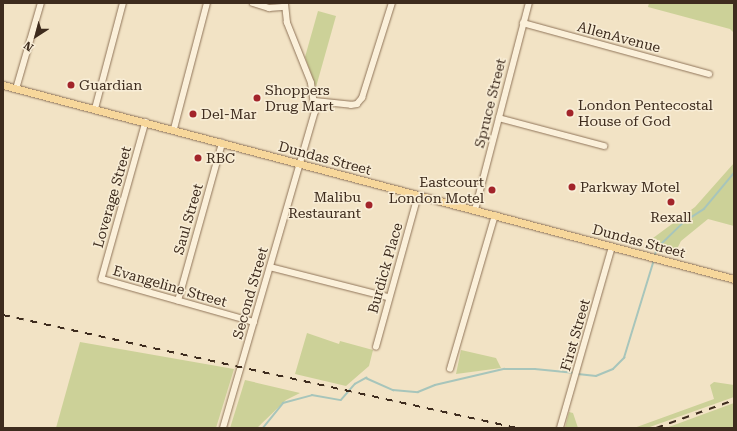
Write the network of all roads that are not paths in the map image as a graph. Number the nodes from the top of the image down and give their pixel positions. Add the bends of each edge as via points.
1 (41, 3) edge
2 (123, 3) edge
3 (207, 3) edge
4 (254, 3) edge
5 (392, 3) edge
6 (529, 3) edge
7 (285, 5) edge
8 (523, 23) junction
9 (709, 74) dead end
10 (3, 85) edge
11 (16, 88) junction
12 (315, 100) junction
13 (95, 109) junction
14 (499, 118) junction
15 (146, 122) junction
16 (174, 130) junction
17 (222, 143) junction
18 (604, 146) dead end
19 (299, 165) junction
20 (418, 196) junction
21 (475, 210) junction
22 (495, 215) junction
23 (612, 247) junction
24 (270, 267) junction
25 (102, 279) joint
26 (734, 280) edge
27 (388, 297) junction
28 (178, 301) junction
29 (254, 322) junction
30 (376, 347) dead end
31 (450, 369) dead end
32 (223, 426) edge
33 (560, 428) edge

1 - 11 street
2 - 13 street
3 - 16 street
4 - 7 street via 269,8
5 - 12 street via 362,98 357,104 351,105
6 - 8 street, Spruce Street
7 - 12 street via 287,23
8 - 9 street, AllenAvenue
8 - 14 street, Spruce Street
10 - 11 main road, Dundas Street
11 - 13 main road, Dundas Street
12 - 19 street, Second Street via 315,112
13 - 15 main road, Dundas Street
14 - 18 street
14 - 21 street, Spruce Street
15 - 16 main road, Dundas Street
15 - 25 street, Loverage Street
16 - 17 main road, Dundas Street
17 - 19 main road, Dundas Street
17 - 28 street, Saul Street
19 - 20 main road, Dundas Street
19 - 24 street, Second Street
20 - 21 main road, Dundas Street
20 - 27 street, Burdick Place
21 - 22 main road, Dundas Street
22 - 23 main road, Dundas Street
22 - 31 street
23 - 26 main road, Dundas Street
23 - 33 street, First Street
24 - 27 street
24 - 29 street, Second Street
25 - 28 street, Evangeline Street
27 - 30 street, Burdick Place
28 - 29 street, Evangeline Street
29 - 32 street, Second Street

